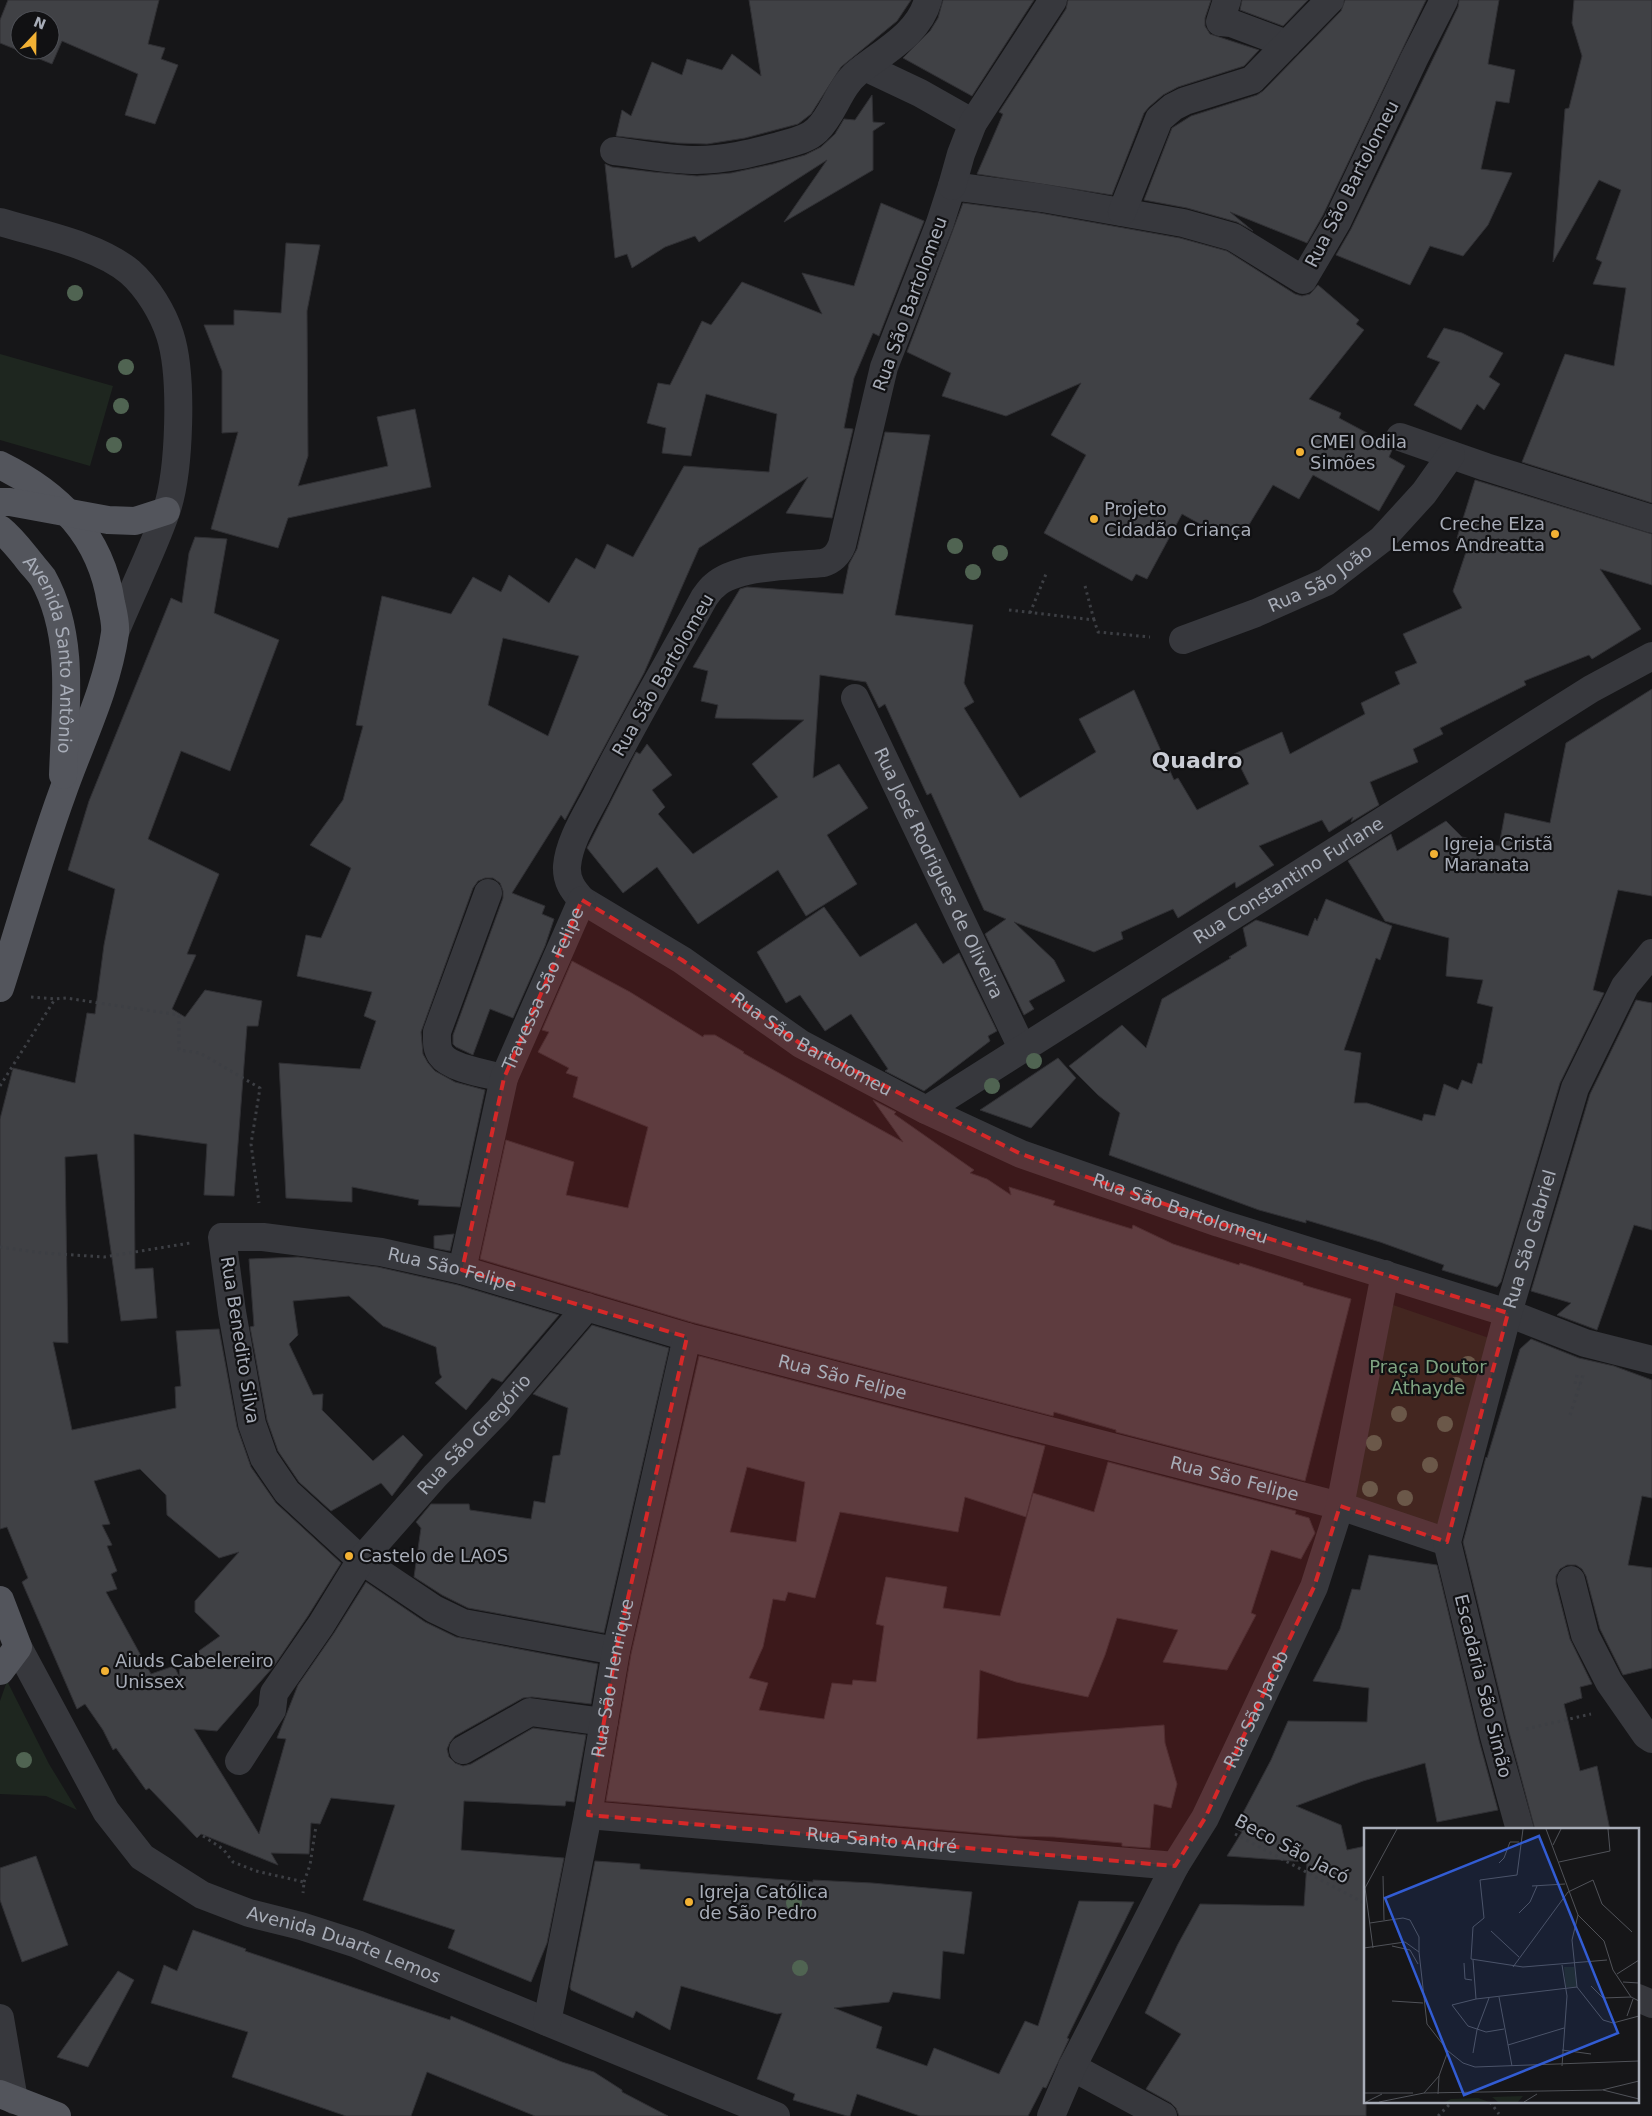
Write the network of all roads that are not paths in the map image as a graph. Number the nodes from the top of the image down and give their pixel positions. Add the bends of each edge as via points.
1 (928, 0) edge
2 (1053, 0) edge
3 (1227, 0) edge
4 (1330, 0) edge
5 (1444, 0) edge
6 (1287, 44) junction
7 (865, 66) junction
8 (973, 123) junction
9 (614, 151) dead end
10 (952, 186) junction
11 (1122, 212) junction
12 (0, 222) edge
13 (1400, 437) dead end
14 (1451, 455) junction
15 (0, 465) edge
16 (0, 502) edge
17 (166, 511) junction
18 (68, 514) junction
19 (1652, 519) edge
20 (0, 529) edge
21 (116, 630) junction
22 (1183, 640) road end
23 (1652, 656) edge
24 (855, 698) dead end
25 (62, 794) junction
26 (488, 893) dead end
27 (582, 900) junction
28 (1652, 953) edge
29 (11, 992) edge
30 (1022, 1048) junction
31 (504, 1078) junction
32 (926, 1110) junction
33 (228, 1236) joint
34 (462, 1270) junction
35 (1385, 1274) junction
36 (587, 1307) junction
37 (1508, 1313) junction
38 (687, 1337) junction
39 (1652, 1360) edge
40 (1340, 1506) junction
41 (1447, 1542) junction
42 (362, 1560) junction
43 (1571, 1580) dead end
44 (0, 1600) edge
45 (18, 1647) junction
46 (616, 1651) junction
47 (0, 1671) edge
48 (604, 1722) junction
49 (1652, 1739) edge
50 (464, 1750) dead end
51 (239, 1761) dead end
52 (588, 1815) junction
53 (1519, 1828) edge
54 (1175, 1866) junction
55 (1640, 1999) edge
56 (1652, 2004) edge
57 (0, 2018) edge
58 (547, 2022) junction
59 (1072, 2067) junction
60 (7, 2097) edge
61 (56, 2116) edge
62 (776, 2116) edge
63 (1052, 2116) edge
64 (1164, 2116) edge

1 - 7 street via 911,31
2 - 8 street
3 - 6 street via 1220,22
4 - 6 street
5 - 11 street, Rua São Bartolomeu via 1336,222 1302,280 1233,237 1184,223
6 - 11 street via 1252,80 1173,107 1160,119
7 - 8 street
7 - 9 street via 849,80 816,132 805,138 755,153 716,159 667,158
8 - 10 street
10 - 11 street, Rua São Bartolomeu
10 - 27 street, Rua São Bartolomeu via 884,366 839,553 823,563 751,570 729,577 714,585 704,598 610,768 570,853 567,868 570,885
12 - 17 street, Avenida Santo Antônio via 98,252 130,272 154,300 170,336 177,372 178,437
13 - 14 street
14 - 19 street
14 - 22 street, Rua São João via 1424,493 1382,539 1326,582
15 - 18 main road, Avenida Santo Antônio via 48,494
16 - 18 main road
17 - 18 main road via 135,520
17 - 21 street, Avenida Santo Antônio
18 - 21 main road, Avenida Santo Antônio via 102,561
20 - 25 main road, Avenida Santo Antônio via 10,536 42,578 57,611 65,647
21 - 25 main road, Avenida Santo Antônio via 106,678
23 - 30 street, Rua Constantino Furlane via 1591,690
24 - 30 street, Rua José Rodrigues de Oliveira
25 - 29 main road, Avenida Santo Antônio
26 - 31 street, Travessa São Felipe via 437,1032 436,1046 442,1057 455,1065
27 - 31 street, Travessa São Felipe
27 - 32 street, Rua São Bartolomeu via 682,960 801,1044
28 - 37 street, Rua São Gabriel via 1625,986 1575,1088
30 - 32 street, Rua Constantino Furlane
31 - 34 street, Travessa São Felipe
32 - 35 street, Rua São Bartolomeu via 1021,1154 1219,1223
33 - 34 street, Rua São Felipe via 263,1237 381,1252
33 - 42 street, Rua Benedito Silva via 232,1312 252,1424 264,1458 287,1492
34 - 36 street, Rua São Felipe
35 - 37 street, Rua São Bartolomeu
35 - 40 street, Rua São Jacob
36 - 38 street, Rua São Felipe
36 - 42 street, Rua São Gregório via 499,1410 435,1476
37 - 39 street via 1584,1343
37 - 41 street, Rua São Gabriel
38 - 40 street, Rua São Felipe
38 - 46 street, Rua São Henrique
40 - 41 street, Rua São Felipe
40 - 54 street, Rua São Jacob via 1314,1587 1206,1818
41 - 53 street, Escadaria São Simão
42 - 46 street, Rua Benedito Silva via 434,1609 463,1622
42 - 51 street, Rua São Gregório via 274,1692 272,1710
43 - 49 street via 1584,1635 1609,1682
44 - 45 main road
45 - 47 main road
45 - 58 street, Avenida Duarte Lemos via 106,1811 142,1856 202,1895 249,1913 357,1944
46 - 48 street, Rua São Henrique
48 - 50 street via 530,1712
48 - 52 street, Rua São Henrique
52 - 54 street, Rua Santo André
52 - 58 street, Rua São Henrique
54 - 59 street, Rua São Jacob
55 - 56 street
57 - 60 street
58 - 62 street, Avenida Duarte Lemos
59 - 63 street, Rua São Jacob
59 - 64 street
60 - 61 main road

